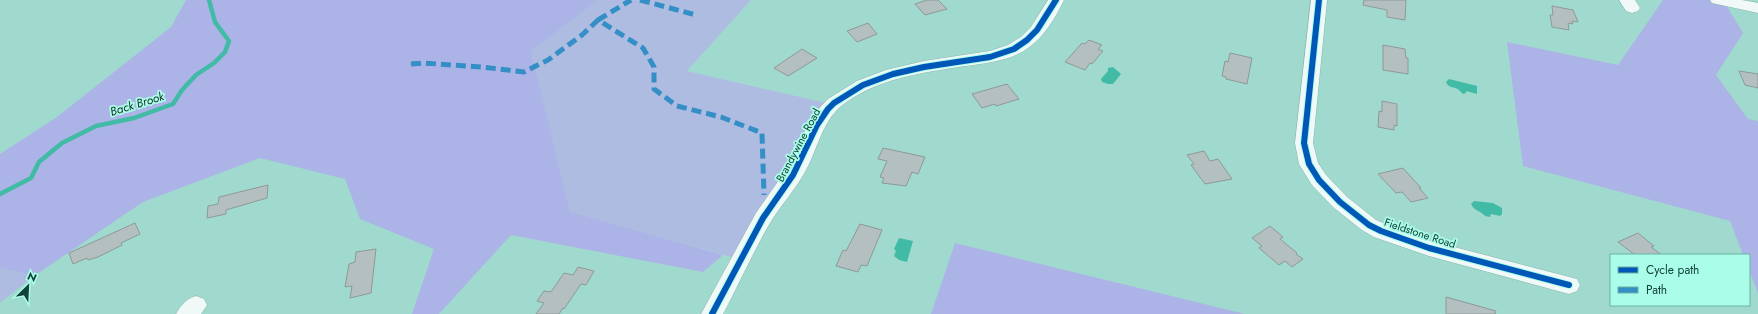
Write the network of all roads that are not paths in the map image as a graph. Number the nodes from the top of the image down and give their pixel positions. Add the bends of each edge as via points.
1 (1056, 0) edge
2 (1319, 0) edge
3 (1718, 0) edge
4 (1758, 8) edge
5 (1569, 285) dead end
6 (712, 314) edge

1 - 6 street, Brandywine Road via 1035,34 1020,45 982,58 889,73 831,105 821,118 788,185 763,218
2 - 5 street, Fieldstone Road via 1304,142 1310,164 1319,180 1340,202 1380,231 1429,248
3 - 4 street

